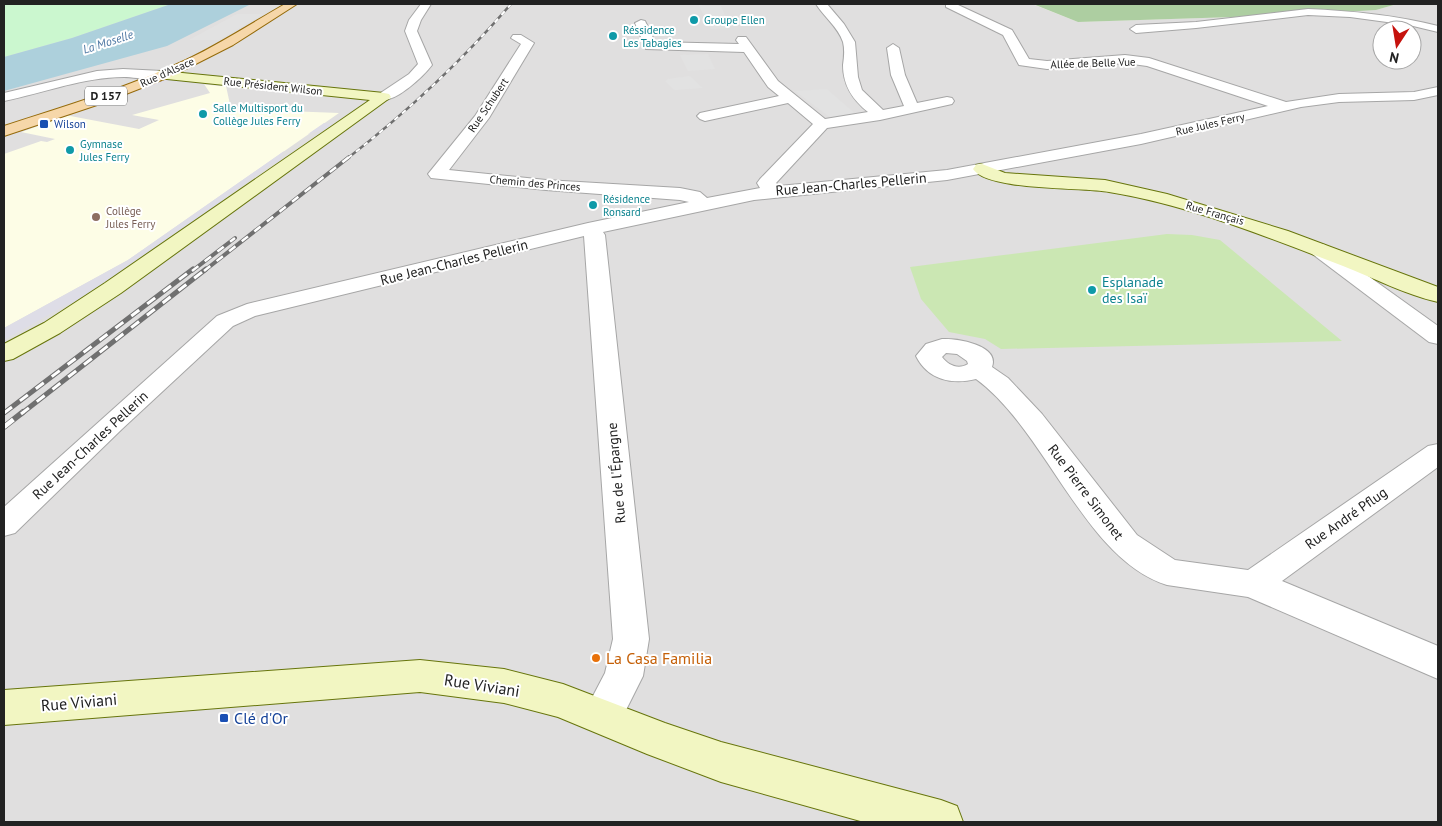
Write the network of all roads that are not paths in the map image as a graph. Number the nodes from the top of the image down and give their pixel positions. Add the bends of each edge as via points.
1 (292, 4) edge
2 (426, 4) edge
3 (821, 4) edge
4 (950, 5) edge
5 (641, 23) dead end
6 (1136, 29) dead end
7 (1438, 29) edge
8 (516, 38) dead end
9 (893, 48) dead end
10 (162, 75) junction
11 (1438, 91) edge
12 (4, 96) edge
13 (384, 97) junction
14 (1400, 97) junction
15 (788, 99) junction
16 (947, 101) dead end
17 (1283, 106) junction
18 (1438, 107) edge
19 (912, 108) junction
20 (880, 115) junction
21 (705, 116) dead end
22 (822, 124) junction
23 (4, 131) edge
24 (982, 169) junction
25 (437, 174) joint
26 (773, 191) junction
27 (671, 201) junction
28 (588, 229) junction
29 (1318, 249) junction
30 (1438, 295) edge
31 (1438, 337) edge
32 (4, 354) edge
33 (978, 369) dead end
34 (1438, 453) edge
35 (4, 525) edge
36 (1253, 584) junction
37 (1438, 663) edge
38 (4, 708) edge
39 (603, 716) junction
40 (941, 822) edge

1 - 10 main road, Rue d'Alsace / D 157 via 228,42
2 - 13 street via 411,31 426,65
3 - 20 street via 848,38 852,53 852,81 857,96
4 - 17 street, Allée de Belle Vue via 1008,33 1024,62 1047,65 1125,59 1149,62
5 - 15 street via 650,46 744,44
6 - 7 street via 1308,12 1350,14
8 - 25 street, Rue Schubert via 528,43 481,118
9 - 19 street via 898,75
10 - 12 street via 97,75
10 - 13 street, Rue Président Wilson
10 - 23 main road, Rue d'Alsace / D 157
11 - 14 street, Rue Jules Ferry
13 - 32 street via 113,288 52,328
14 - 17 street, Rue Jules Ferry via 1339,98
14 - 18 street
15 - 21 street
15 - 22 street
16 - 19 street
17 - 24 street, Rue Jules Ferry via 1141,139
19 - 20 street
20 - 22 street
22 - 26 street via 766,182
24 - 26 street, Rue Jean-Charles Pellerin
24 - 29 street, Rue Français via 1005,178 1116,188 1167,199 1248,222
25 - 27 street, Chemin des Princes
26 - 27 street, Rue Jean-Charles Pellerin via 705,203
27 - 28 street, Rue Jean-Charles Pellerin
28 - 35 street, Rue Jean-Charles Pellerin via 248,311 225,321
28 - 39 street, Rue de l'Épargne via 595,235 631,639 624,676
29 - 30 street, Rue Français
29 - 31 street
33 - 36 street, Rue Pierre Simonet via 999,384 1032,420 1126,544 1166,572
34 - 36 street, Rue André Pflug
36 - 37 street, Rue Pierre Simonet
38 - 39 street, Rue Viviani via 420,676 504,686 563,700
39 - 40 street, Rue Viviani via 721,762

